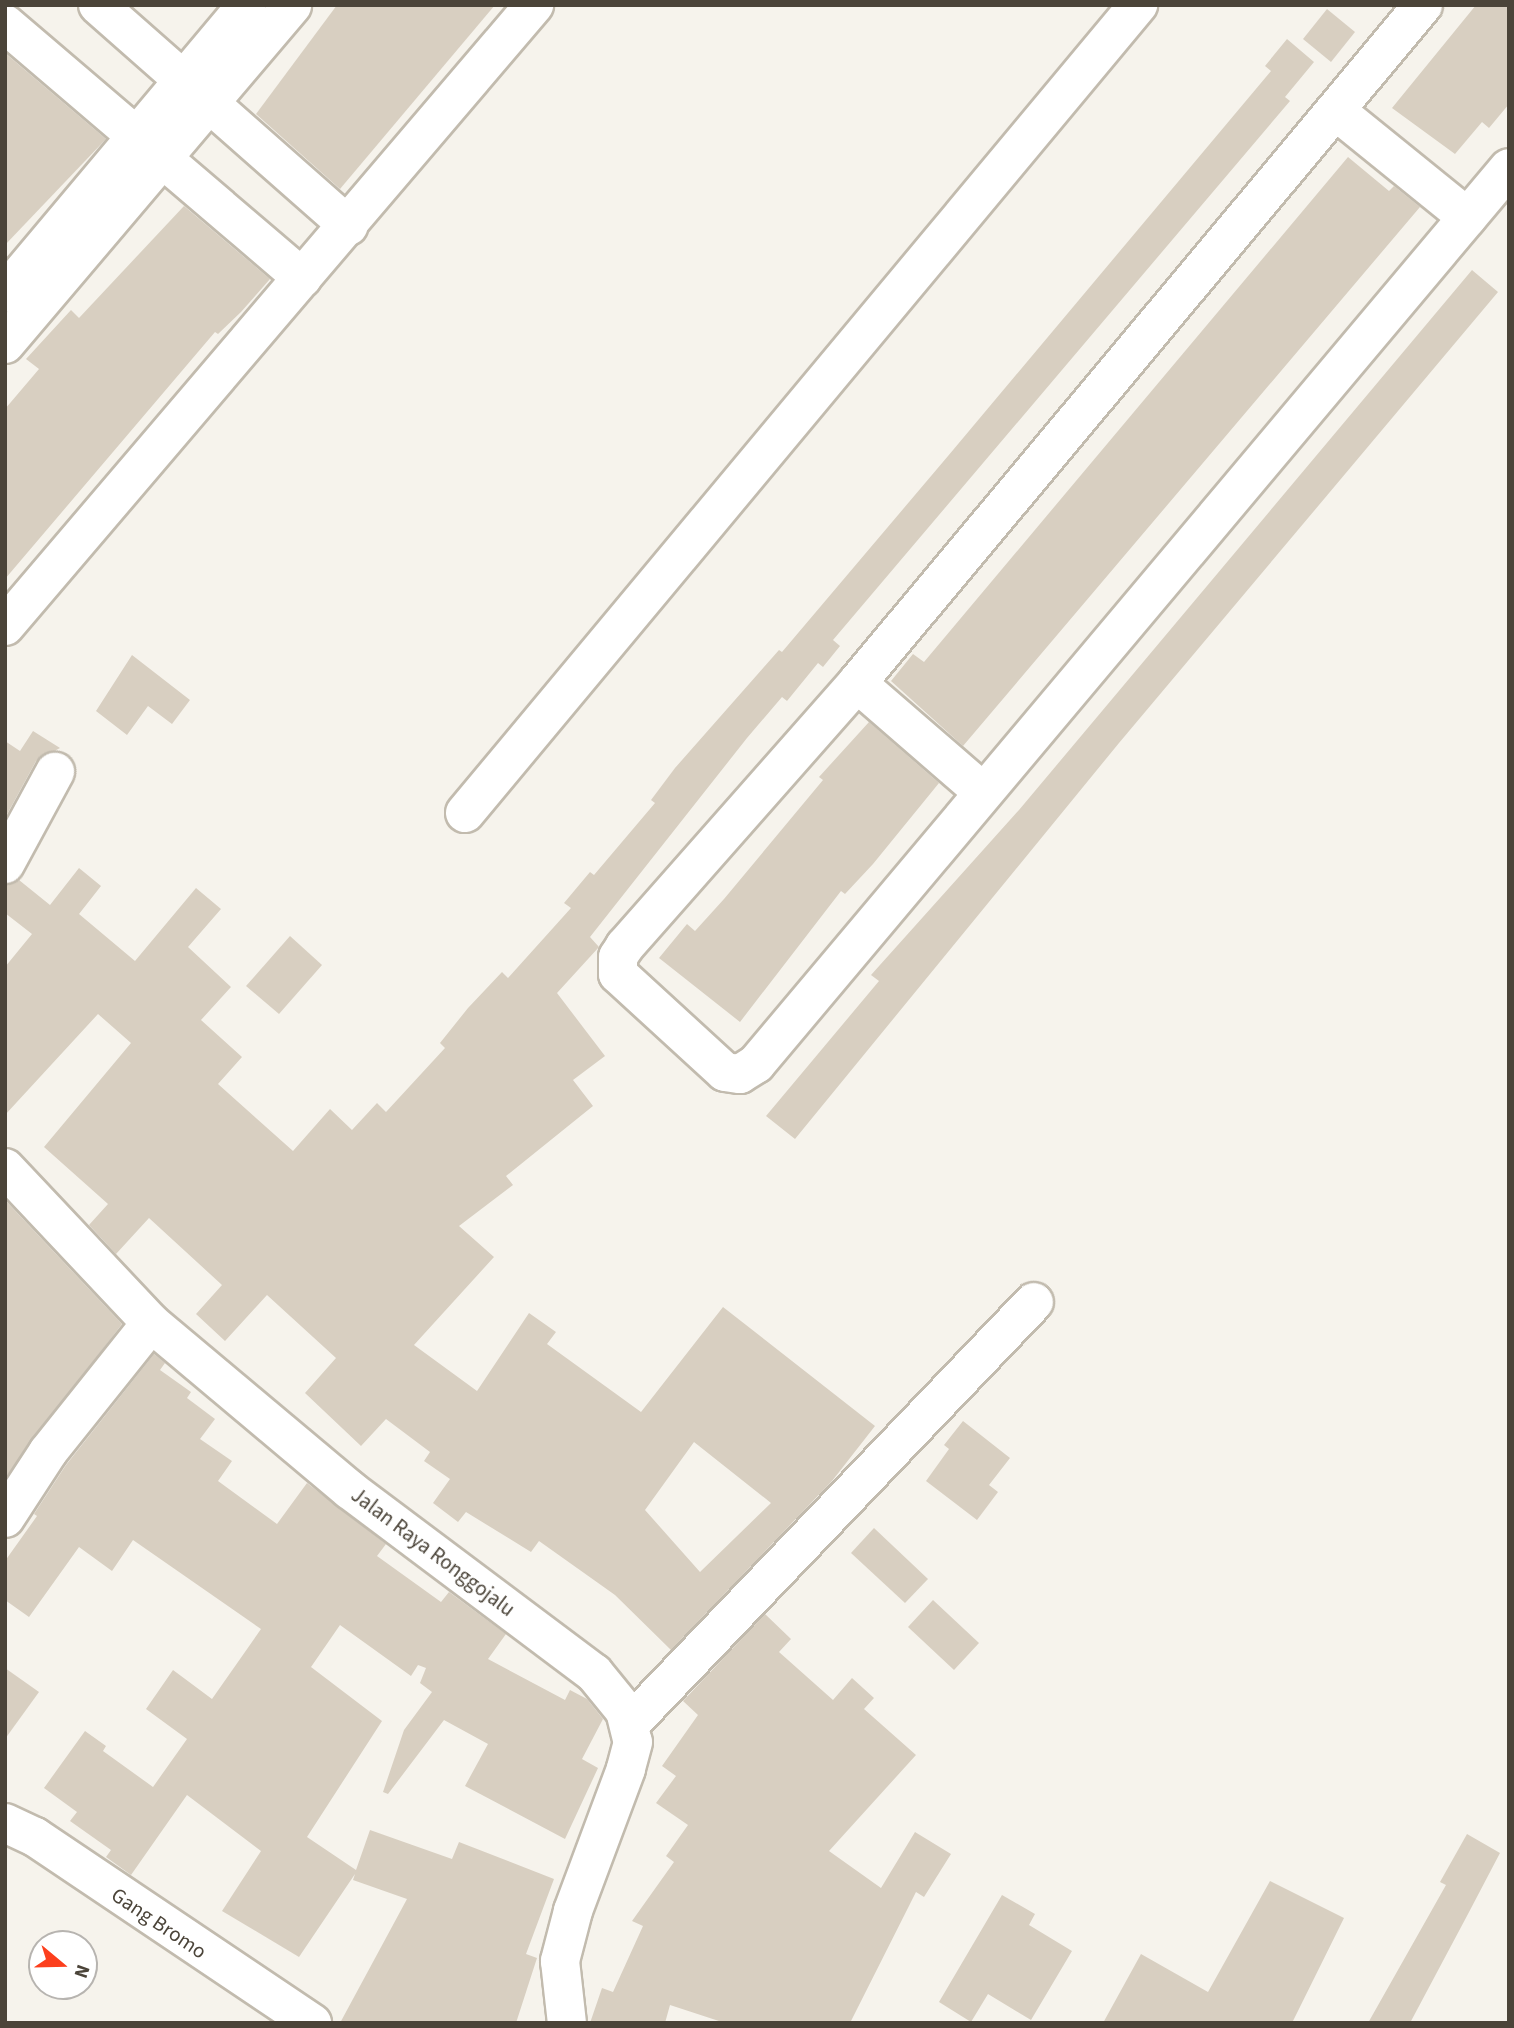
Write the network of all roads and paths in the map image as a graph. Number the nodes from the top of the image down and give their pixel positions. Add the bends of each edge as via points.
1 (98, 5) edge
2 (247, 5) edge
3 (292, 5) edge
4 (534, 5) edge
5 (1138, 5) edge
6 (1423, 5) edge
7 (5, 24) edge
8 (196, 93) junction
9 (1336, 111) junction
10 (151, 146) junction
11 (1509, 168) edge
12 (1467, 217) junction
13 (349, 226) junction
14 (302, 278) junction
15 (5, 293) edge
16 (5, 344) edge
17 (5, 626) edge
18 (857, 683) junction
19 (55, 772) dead end
20 (983, 792) junction
21 (465, 813) dead end
22 (5, 864) edge
23 (5, 1168) edge
24 (1034, 1302) dead end
25 (151, 1323) junction
26 (5, 1518) edge
27 (630, 1724) junction
28 (5, 1823) edge
29 (312, 2023) edge
30 (567, 2023) edge

1 - 8 street
2 - 8 street
3 - 8 street
4 - 13 street
5 - 21 street
6 - 9 street
7 - 10 street
8 - 10 street
8 - 13 street
9 - 12 street
9 - 18 street
10 - 14 street
10 - 15 street
10 - 16 street
11 - 12 street
12 - 20 street
13 - 14 street
14 - 17 street
18 - 20 street
18 - 20 street via 618,957 618,974 725,1072 740,1074 756,1064
19 - 22 street
23 - 25 street, Jalan Raya Ronggojalu
24 - 27 street
25 - 26 street via 48,1452
25 - 27 street, Jalan Raya Ronggojalu via 350,1490 594,1674 610,1689
27 - 30 street via 633,1742 626,1769 573,1911 560,1961
28 - 29 street, Gang Bromo via 35,1837

